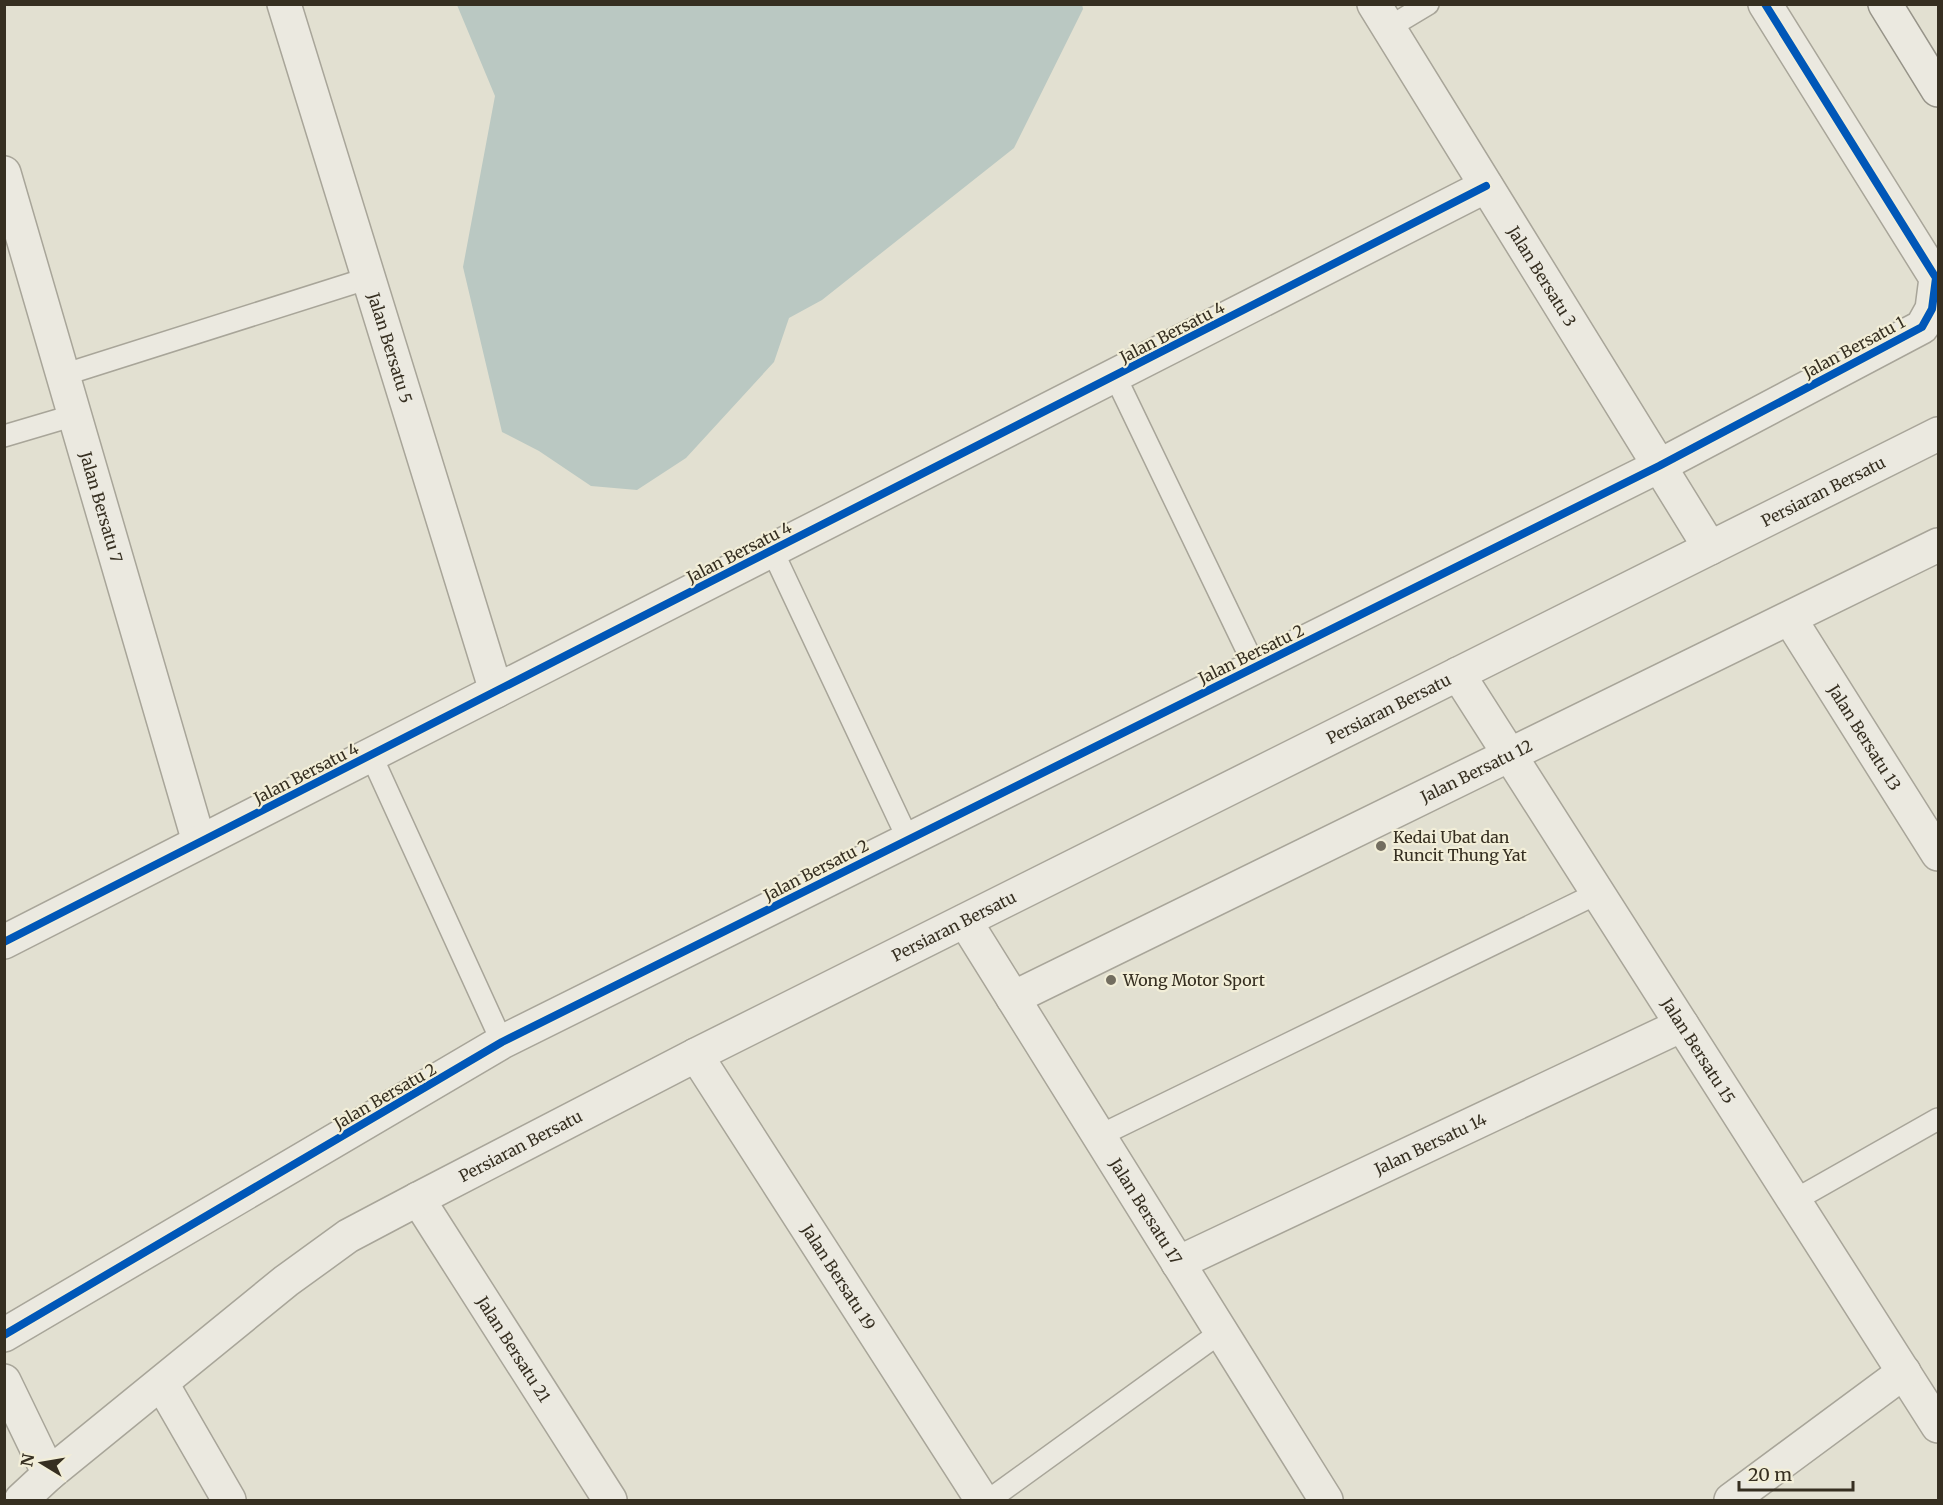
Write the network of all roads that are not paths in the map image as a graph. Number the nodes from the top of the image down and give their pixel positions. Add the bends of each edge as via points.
1 (284, 4) edge
2 (1428, 4) edge
3 (1765, 4) edge
4 (1885, 4) edge
5 (1381, 16) edge
6 (1938, 90) edge
7 (4, 173) edge
8 (1486, 186) junction
9 (369, 279) junction
10 (63, 375) junction
11 (1115, 376) junction
12 (75, 415) junction
13 (1938, 434) edge
14 (4, 436) edge
15 (1659, 466) junction
16 (1938, 545) edge
17 (1710, 548) junction
18 (772, 550) junction
19 (1790, 619) junction
20 (1255, 667) junction
21 (1458, 674) junction
22 (496, 691) junction
23 (371, 755) junction
24 (1510, 755) junction
25 (908, 839) junction
26 (199, 842) junction
27 (1938, 854) edge
28 (1598, 893) junction
29 (965, 921) junction
30 (4, 942) edge
31 (1013, 998) junction
32 (1682, 1025) junction
33 (502, 1042) junction
34 (696, 1055) junction
35 (1938, 1119) edge
36 (1099, 1136) junction
37 (418, 1199) junction
38 (1795, 1200) junction
39 (1178, 1263) junction
40 (1221, 1332) junction
41 (4, 1335) edge
42 (1904, 1372) junction
43 (4, 1381) edge
44 (162, 1384) junction
45 (1938, 1426) edge
46 (49, 1474) junction
47 (21, 1500) edge
48 (229, 1500) edge
49 (610, 1500) edge
50 (981, 1500) edge
51 (989, 1500) edge
52 (1326, 1500) edge
53 (1731, 1500) edge

1 - 9 street, Jalan Bersatu 5
2 - 5 lane
3 - 15 street, Jalan Bersatu 1 via 1936,278 1932,309 1922,327
4 - 6 street
5 - 8 street, Jalan Bersatu 3
7 - 10 street, Jalan Bersatu 7
8 - 11 street, Jalan Bersatu 4
8 - 15 street, Jalan Bersatu 3
9 - 10 lane
9 - 22 street, Jalan Bersatu 5
10 - 12 street, Jalan Bersatu 7
11 - 18 street, Jalan Bersatu 4
11 - 20 lane
12 - 14 lane
12 - 26 street, Jalan Bersatu 7
13 - 17 street, Persiaran Bersatu
15 - 17 street, Jalan Bersatu 3
15 - 20 street, Jalan Bersatu 2
16 - 19 street, Jalan Bersatu 12
17 - 21 street, Persiaran Bersatu
18 - 22 street, Jalan Bersatu 4
18 - 25 lane
19 - 24 street, Jalan Bersatu 12
19 - 27 street, Jalan Bersatu 13
20 - 25 street, Jalan Bersatu 2
21 - 24 street, Jalan Bersatu 15
21 - 29 street, Persiaran Bersatu
22 - 23 street, Jalan Bersatu 4
23 - 26 street, Jalan Bersatu 4
23 - 33 lane
24 - 28 street, Jalan Bersatu 15
24 - 31 street, Jalan Bersatu 12
25 - 33 street, Jalan Bersatu 2
26 - 30 street, Jalan Bersatu 4
28 - 32 street, Jalan Bersatu 15
28 - 36 lane
29 - 31 street, Jalan Bersatu 17
29 - 34 street, Persiaran Bersatu
31 - 36 street, Jalan Bersatu 17
32 - 38 street, Jalan Bersatu 15
32 - 39 street, Jalan Bersatu 14
33 - 41 street, Jalan Bersatu 2
34 - 37 street, Persiaran Bersatu
34 - 50 street, Jalan Bersatu 19
35 - 38 lane
36 - 39 street, Jalan Bersatu 17
37 - 44 street, Persiaran Bersatu via 348,1236 286,1281
37 - 49 street, Jalan Bersatu 21
38 - 42 street, Jalan Bersatu 15
39 - 40 street, Jalan Bersatu 17
40 - 51 lane
40 - 52 street, Jalan Bersatu 17
42 - 45 street, Jalan Bersatu 15
42 - 53 street
43 - 46 street
44 - 46 street, Persiaran Bersatu
44 - 48 street
46 - 47 street, Persiaran Bersatu

